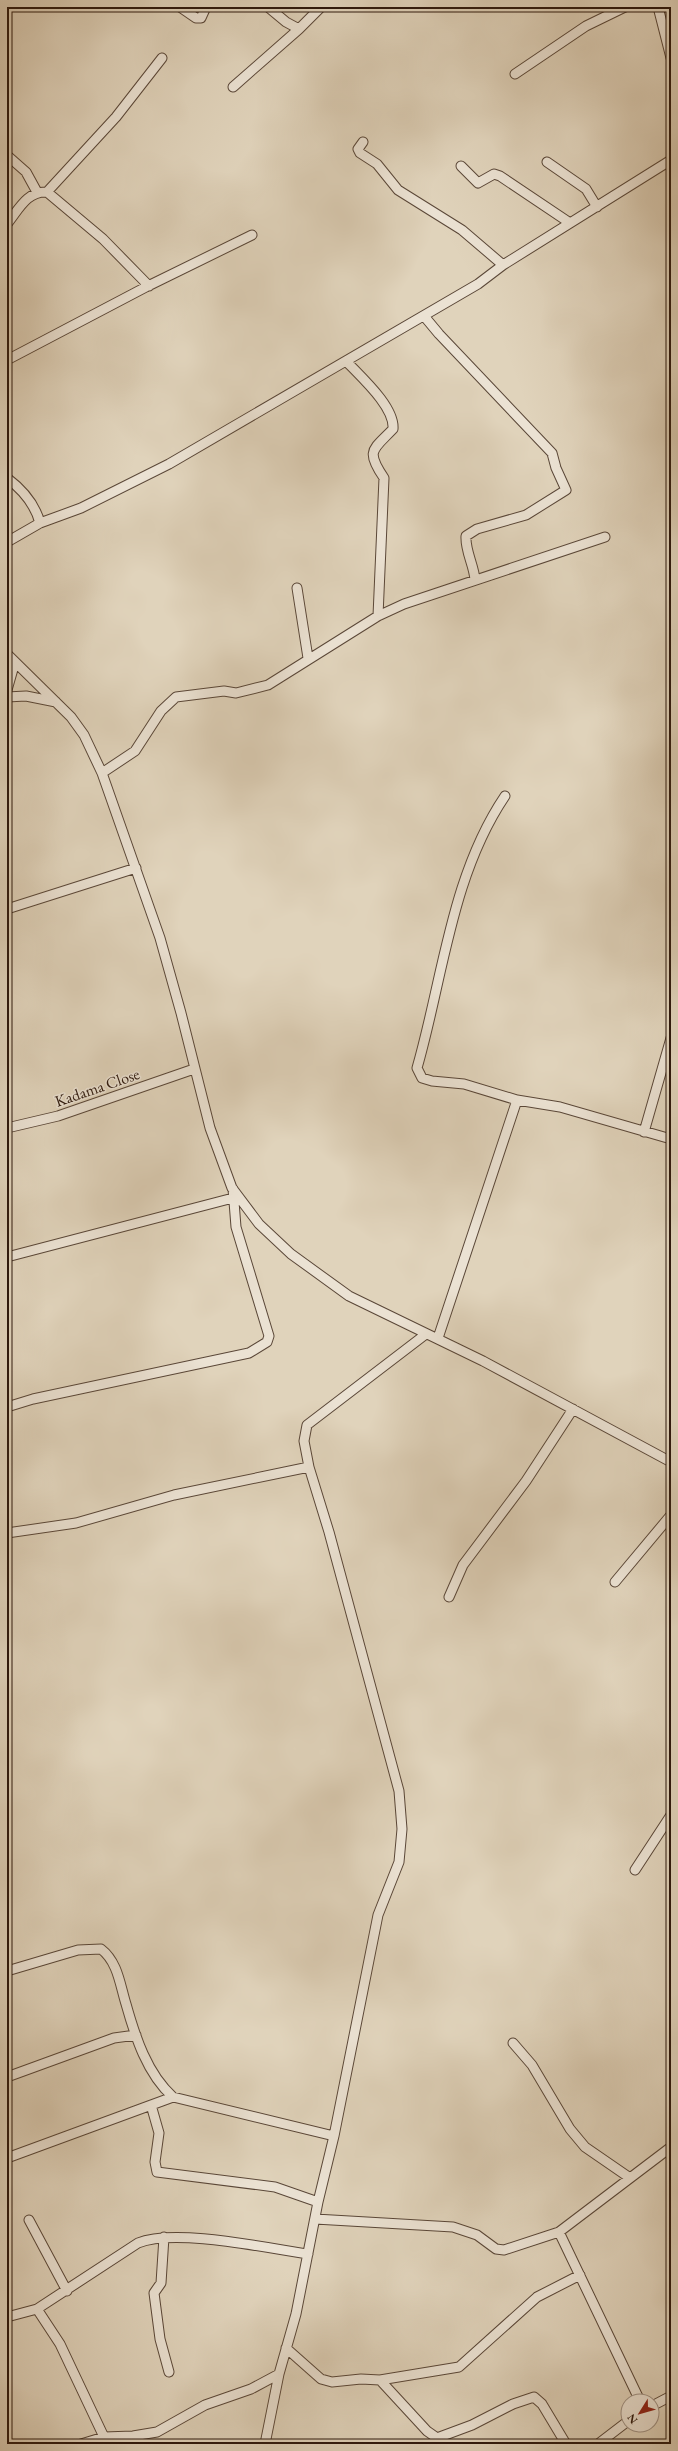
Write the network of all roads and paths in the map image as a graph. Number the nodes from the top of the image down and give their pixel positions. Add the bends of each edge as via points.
1 (180, 7) edge
2 (206, 7) edge
3 (268, 7) edge
4 (321, 7) edge
5 (625, 7) edge
6 (658, 7) edge
7 (300, 29) junction
8 (162, 58) dead end
9 (671, 58) edge
10 (515, 74) dead end
11 (233, 87) dead end
12 (363, 142) dead end
13 (8, 157) dead end
14 (671, 160) edge
15 (547, 162) dead end
16 (461, 166) dead end
17 (37, 192) junction
18 (47, 192) junction
19 (596, 207) junction
20 (570, 223) junction
21 (7, 224) edge
22 (252, 235) dead end
23 (503, 265) junction
24 (149, 286) junction
25 (424, 316) junction
26 (7, 360) edge
27 (346, 361) junction
28 (7, 478) edge
29 (40, 523) junction
30 (605, 537) dead end
31 (7, 542) edge
32 (475, 580) junction
33 (297, 588) dead end
34 (378, 616) junction
35 (7, 654) edge
36 (308, 658) junction
37 (15, 662) junction
38 (7, 690) edge
39 (7, 697) edge
40 (58, 702) junction
41 (102, 773) junction
42 (505, 796) dead end
43 (136, 868) junction
44 (7, 909) edge
45 (671, 1038) edge
46 (194, 1069) junction
47 (517, 1100) junction
48 (7, 1128) edge
49 (644, 1132) junction
50 (671, 1139) edge
51 (232, 1188) junction
52 (233, 1198) junction
53 (7, 1257) edge
54 (426, 1334) junction
55 (438, 1338) junction
56 (7, 1407) edge
57 (573, 1409) junction
58 (671, 1462) edge
59 (308, 1467) junction
60 (671, 1515) edge
61 (7, 1533) edge
62 (615, 1582) dead end
63 (449, 1596) dead end
64 (671, 1815) edge
65 (635, 1870) dead end
66 (7, 1971) edge
67 (136, 2035) junction
68 (514, 2043) dead end
69 (7, 2077) edge
70 (173, 2096) junction
71 (151, 2105) junction
72 (334, 2136) junction
73 (671, 2147) edge
74 (7, 2158) edge
75 (630, 2178) junction
76 (318, 2202) junction
77 (315, 2219) junction
78 (29, 2220) dead end
79 (559, 2232) junction
80 (164, 2237) junction
81 (308, 2254) junction
82 (580, 2275) junction
83 (67, 2291) junction
84 (37, 2309) junction
85 (7, 2317) edge
86 (286, 2348) junction
87 (169, 2372) dead end
88 (279, 2374) junction
89 (380, 2380) junction
90 (636, 2393) edge
91 (671, 2396) edge
92 (660, 2402) edge
93 (620, 2427) edge
94 (104, 2437) junction
95 (134, 2440) edge
96 (81, 2444) edge
97 (265, 2444) edge
98 (566, 2444) edge
99 (598, 2444) edge

1 - 2 street via 196,18 201,18
3 - 7 street via 286,22
4 - 7 street
5 - 10 street via 586,26
6 - 9 street
7 - 11 street
8 - 18 street via 116,117
12 - 23 street via 358,149 360,153 377,164 398,190 462,230
13 - 17 street via 26,172
14 - 19 street
15 - 19 street via 586,189
16 - 20 street via 478,183 494,174 500,176
17 - 18 street
17 - 21 street via 30,195
18 - 24 street via 103,239
19 - 20 street
20 - 23 street
22 - 24 street
23 - 25 street via 478,284
24 - 26 street
25 - 27 street
25 - 32 street via 552,453 566,490 526,515 477,529 466,536 465,546
27 - 29 street via 169,464 81,508
27 - 34 street via 376,393 394,421 393,429 374,447 373,452 375,465 384,478
28 - 29 street via 26,495 36,509
29 - 31 street
30 - 32 street
32 - 34 street via 404,604
33 - 36 street
34 - 36 street
35 - 37 street
36 - 41 street via 268,684 236,692 176,697 161,711 135,751
37 - 38 street
37 - 40 street
39 - 40 street via 26,696
40 - 41 street via 84,735
41 - 43 street
42 - 47 street via 490,818 476,849 461,896 417,1068 422,1078 464,1084
43 - 44 street
43 - 46 street via 182,1013
45 - 49 street
46 - 48 street, Kadama Close via 58,1116
46 - 51 street via 210,1128
47 - 49 street via 560,1107
47 - 55 street
49 - 50 street
51 - 52 street
51 - 54 street via 259,1224 292,1254 349,1296
52 - 53 street
52 - 56 street via 236,1227 269,1336 267,1342 249,1353 33,1399
54 - 55 street
54 - 59 street via 307,1425 304,1441
55 - 57 street
57 - 58 street
57 - 63 street via 526,1481 463,1565
59 - 61 street via 174,1495 76,1523
59 - 72 street via 329,1532 399,1792 402,1829 399,1862 378,1915
60 - 62 street
64 - 65 street
66 - 67 street via 78,1950 101,1949 116,1968
67 - 69 street via 114,2038
67 - 70 street via 157,2080
68 - 75 street via 532,2065 585,2147
70 - 71 street
70 - 72 street via 213,2108
71 - 74 street
71 - 76 street via 159,2134 156,2172 275,2187
72 - 76 street
73 - 75 street
75 - 79 street
76 - 77 street
77 - 79 street via 453,2227 477,2235 500,2250
77 - 81 street
78 - 83 street
79 - 82 street
80 - 81 street
80 - 83 street via 138,2243
80 - 87 street via 161,2283 154,2293 160,2339
81 - 86 street
82 - 89 street via 537,2297 459,2367
82 - 90 street
83 - 84 street
84 - 85 street
84 - 94 street via 60,2344
86 - 88 street
86 - 89 street via 321,2379 332,2382
88 - 95 street via 251,2389 205,2405 167,2428
88 - 97 street
89 - 98 street via 426,2431 437,2438 534,2397 542,2404
91 - 92 street
93 - 99 street
94 - 95 street
94 - 96 street

